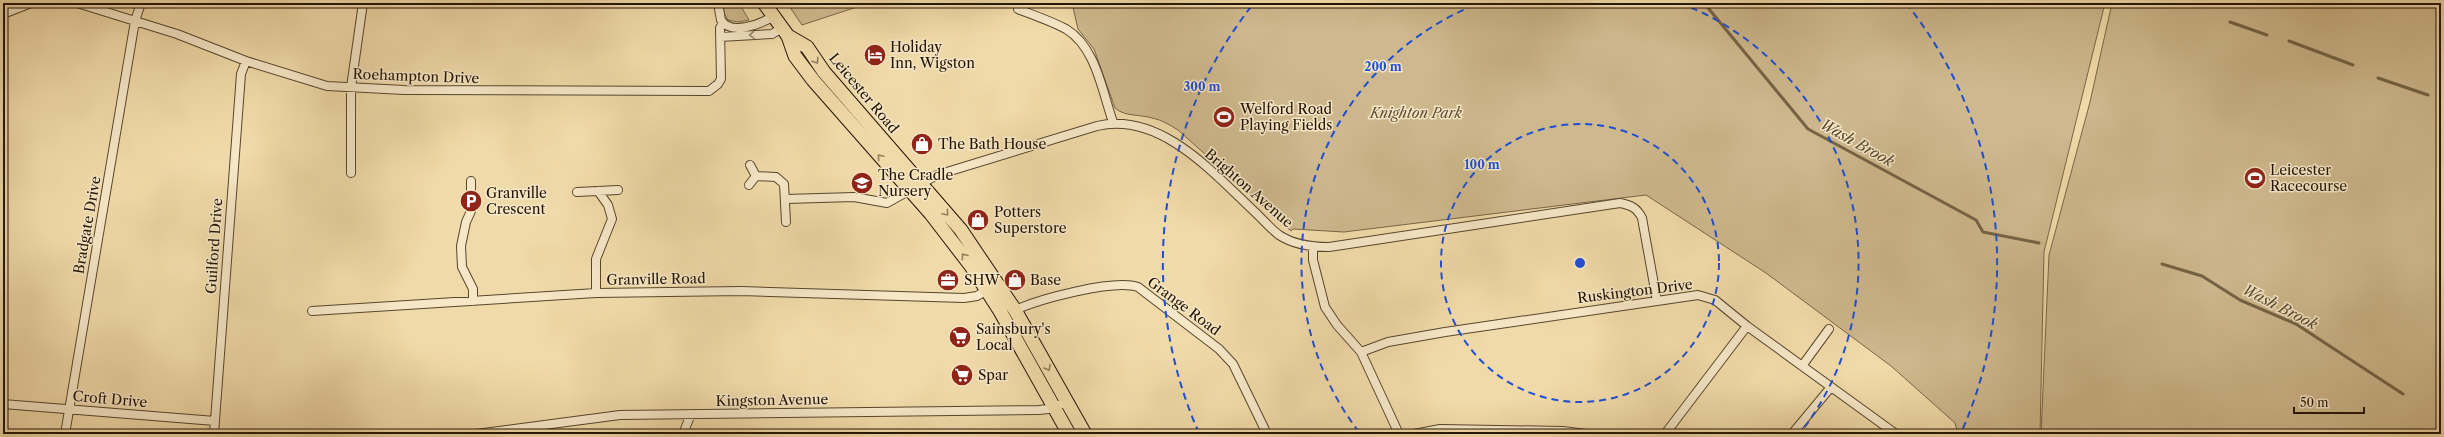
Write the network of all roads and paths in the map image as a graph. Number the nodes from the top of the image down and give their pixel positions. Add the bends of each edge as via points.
1 (31, 3) edge
2 (77, 3) edge
3 (141, 3) edge
4 (363, 3) edge
5 (718, 3) edge
6 (764, 3) edge
7 (1018, 8) dead end
8 (3, 14) edge
9 (774, 16) junction
10 (135, 21) junction
11 (723, 23) junction
12 (785, 32) junction
13 (720, 34) junction
14 (246, 60) junction
15 (351, 87) junction
16 (1113, 122) junction
17 (750, 165) dead end
18 (351, 173) dead end
19 (756, 176) junction
20 (471, 181) dead end
21 (921, 183) junction
22 (749, 185) dead end
23 (908, 189) junction
24 (618, 190) dead end
25 (598, 191) junction
26 (577, 192) dead end
27 (786, 199) junction
28 (786, 222) dead end
29 (1313, 247) junction
30 (993, 287) junction
31 (596, 293) junction
32 (474, 301) junction
33 (1657, 301) junction
34 (1014, 310) junction
35 (312, 311) dead end
36 (1747, 326) junction
37 (1829, 329) dead end
38 (1361, 352) junction
39 (1802, 366) junction
40 (1831, 387) junction
41 (1068, 402) junction
42 (3, 404) edge
43 (1054, 408) junction
44 (69, 409) junction
45 (691, 414) junction
46 (214, 421) junction
47 (1462, 431) edge
48 (1563, 432) edge
49 (65, 434) edge
50 (214, 434) edge
51 (476, 434) edge
52 (683, 434) edge
53 (1069, 434) edge
54 (1085, 434) edge
55 (1267, 434) edge
56 (1399, 434) edge
57 (1414, 434) edge
58 (1586, 434) edge
59 (1665, 434) edge
60 (1792, 434) edge
61 (1896, 434) edge

1 - 8 street
2 - 10 street, Roehampton Drive
3 - 10 street, Bradgate Drive
4 - 15 street
5 - 11 street
6 - 9 main road, Leicester Road
7 - 16 street via 1065,29 1083,45 1090,56
9 - 11 street via 754,26 732,27
9 - 12 main road, Leicester Road
10 - 14 street, Roehampton Drive
10 - 44 street, Bradgate Drive
11 - 13 street
12 -> 13 street
12 -> 21 main road, Leicester Road via 807,47 824,72
23 -> 12 main road, Leicester Road via 813,80 795,56
13 - 15 street, Roehampton Drive via 721,79 709,91 404,90
14 - 15 street, Roehampton Drive via 314,83
14 - 46 street, Guilford Drive via 240,82
15 - 18 street
16 - 21 street, Brighton Avenue via 949,171
16 - 29 street, Brighton Avenue via 1159,132 1185,150 1280,235
17 - 19 street
19 - 22 street
19 - 27 street via 770,176 781,181 786,189
20 - 32 street via 471,211 461,246 462,267 472,289
21 - 23 street, Brighton Avenue
21 -> 30 main road, Leicester Road via 961,230
23 - 27 street, Brighton Avenue via 888,202 854,197
30 -> 23 main road, Leicester Road
24 - 25 street
25 - 26 street
25 - 31 street via 608,205 612,219 596,260
27 - 28 street
29 - 33 street, Brighton Avenue via 1329,247 1620,203 1638,210 1642,218
29 - 38 street via 1313,260 1325,307
30 - 31 street, Granville Road via 977,296 964,298 741,291
30 - 34 main road, Leicester Road
30 - 43 main road, Leicester Road
31 - 32 street, Granville Road
32 - 35 street, Granville Road
33 - 36 street, Ruskington Drive via 1698,295 1715,300
33 - 38 street, Ruskington Drive via 1410,338 1376,345
34 -> 41 main road, Leicester Road
34 - 55 street, Grange Road via 1033,303 1112,285 1127,284 1138,287 1219,349 1233,364
36 - 39 street, Ruskington Drive
36 - 59 street
37 - 39 street
38 - 56 street
39 - 40 street, Ruskington Drive
40 - 60 street
40 - 61 street, Ruskington Drive
41 - 43 street, Kingston Avenue
41 - 54 main road, Leicester Road
42 - 44 street, Croft Drive
43 - 45 street, Kingston Avenue
43 - 53 main road, Leicester Road
44 - 46 street, Croft Drive
44 - 49 street, Bradgate Drive
45 - 51 street, Kingston Avenue via 620,415
45 - 52 street
46 - 50 street, Guilford Drive
47 - 48 street
47 - 57 street via 1440,428
48 - 58 street

